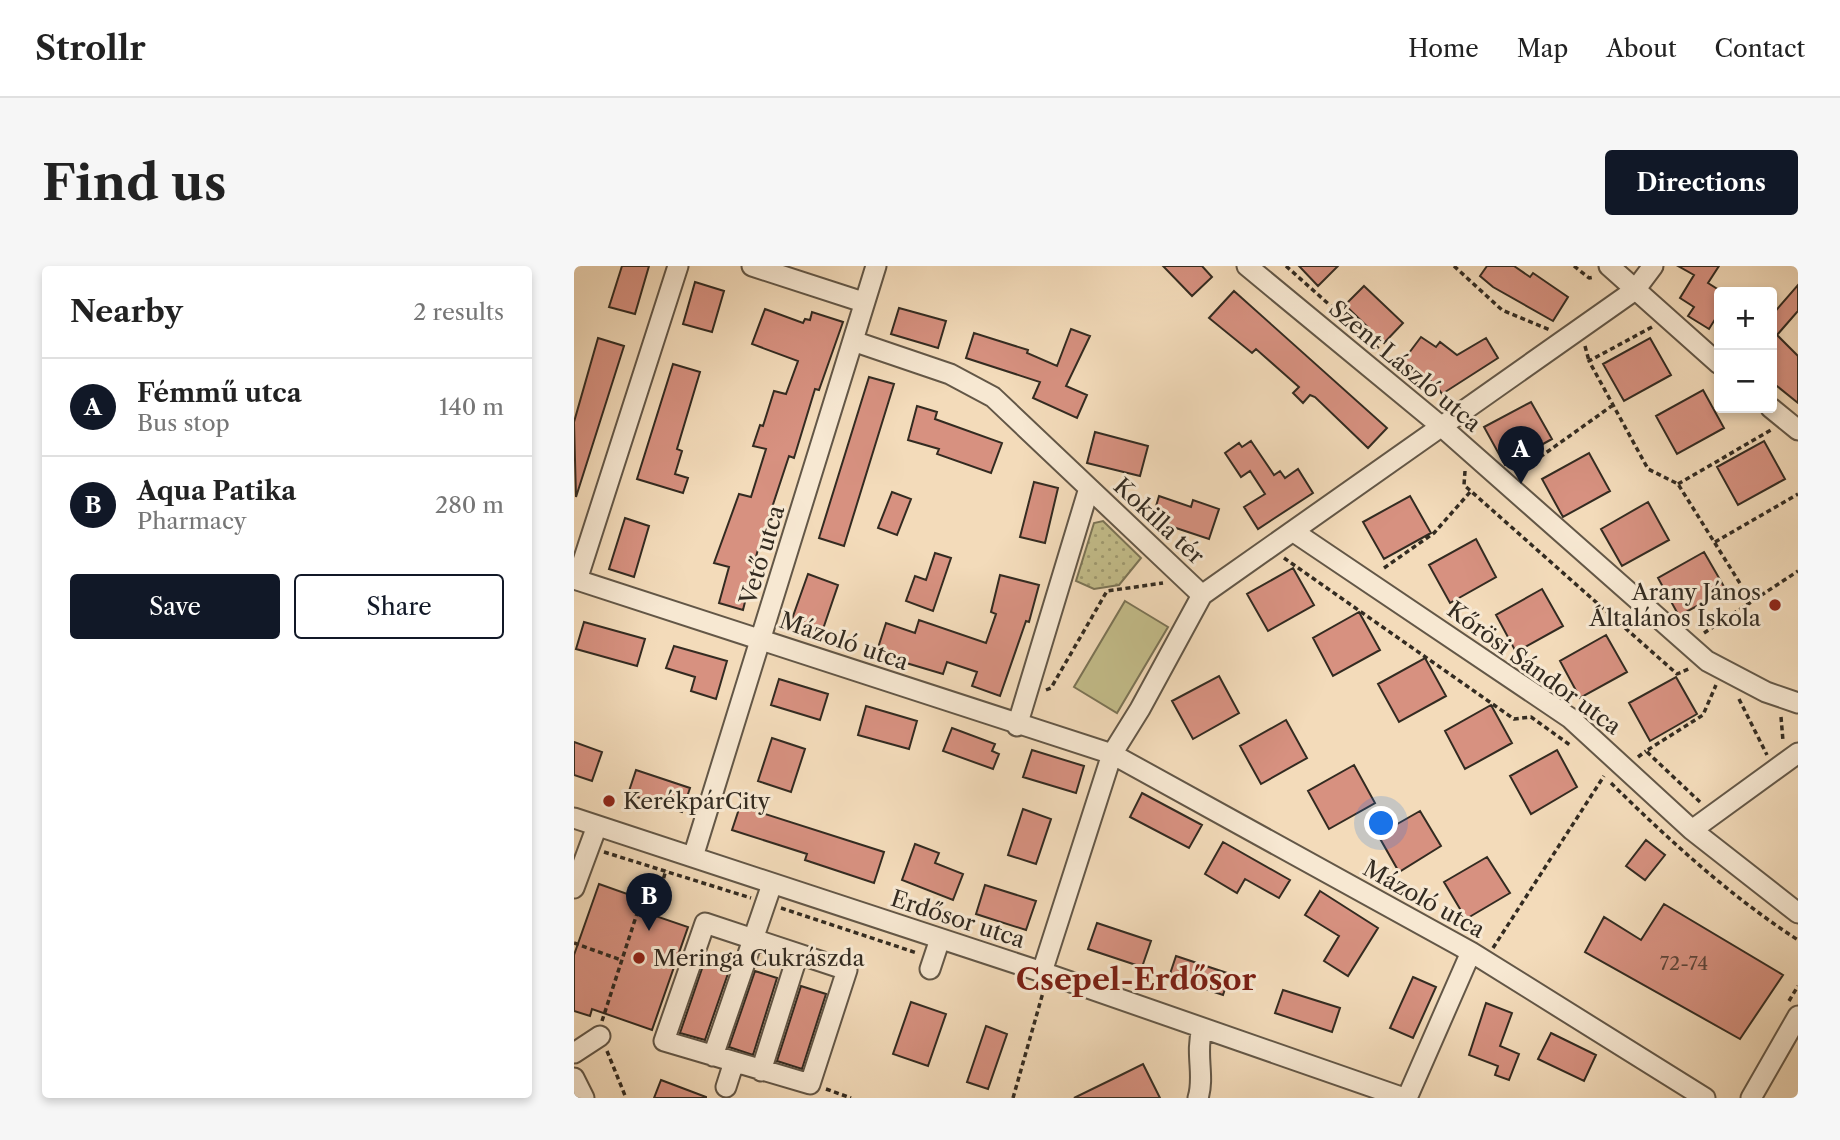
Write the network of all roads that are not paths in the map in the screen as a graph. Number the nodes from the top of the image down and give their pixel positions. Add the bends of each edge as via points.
1 (678, 266) edge
2 (752, 266) edge
3 (876, 266) edge
4 (1247, 266) edge
5 (1653, 266) edge
6 (1603, 271) edge
7 (1635, 290) junction
8 (863, 302) junction
9 (853, 341) junction
10 (1714, 360) edge
11 (1777, 413) edge
12 (1442, 428) junction
13 (1798, 430) edge
14 (1089, 488) junction
15 (1294, 531) junction
16 (576, 579) edge
17 (1202, 595) junction
18 (762, 638) junction
19 (1789, 707) edge
20 (1017, 726) junction
21 (1791, 750) edge
22 (1112, 754) junction
23 (574, 818) edge
24 (597, 826) junction
25 (1692, 830) junction
26 (693, 857) junction
27 (576, 882) edge
28 (772, 884) junction
29 (1794, 905) edge
30 (752, 938) junction
31 (940, 939) junction
32 (798, 954) junction
33 (1480, 954) junction
34 (932, 964) road end
35 (1037, 980) junction
36 (1798, 1016) edge
37 (1202, 1029) junction
38 (600, 1036) road end
39 (574, 1053) edge
40 (713, 1056) junction
41 (734, 1062) junction
42 (761, 1071) junction
43 (574, 1078) edge
44 (726, 1087) dead end
45 (583, 1098) edge
46 (1198, 1098) edge
47 (1406, 1098) edge
48 (1705, 1098) edge
49 (1751, 1098) edge

1 - 16 street
2 - 8 street
3 - 8 street, Vető utca
4 - 12 street, Szent László utca
5 - 7 street
6 - 7 street
7 - 10 street
7 - 12 street
8 - 9 street, Vető utca
9 - 14 street via 950,374 993,397
9 - 18 street, Vető utca
11 - 13 street
12 - 15 street
12 - 19 street, Szent László utca via 1707,662 1770,684
14 - 17 street, Kokilla tér
14 - 20 street, Kokilla tér
15 - 17 street
15 - 25 street, Kőrösi Sándor utca via 1570,718
16 - 18 street, Mázoló utca
17 - 22 street, Kokilla tér
18 - 20 street, Mázoló utca
18 - 26 street, Vető utca
20 - 22 street
21 - 25 street
22 - 33 street, Mázoló utca
22 - 35 street, Kokilla tér
23 - 24 street, Erdősor utca
24 - 26 street, Erdősor utca
24 - 27 street
25 - 29 street, Kőrösi Sándor utca
26 - 28 street, Erdősor utca
28 - 30 street
28 - 31 street, Erdősor utca
30 - 32 street
30 - 40 street
30 - 40 street via 705,923 664,1041
31 - 34 street
31 - 35 street, Erdősor utca
32 - 42 street
32 - 42 street via 847,970 810,1084
33 - 47 street
33 - 48 street, Mázoló utca
35 - 37 street, Erdősor utca
36 - 49 street
37 - 46 street via 1197,1046
37 - 47 street, Erdősor utca
38 - 39 street
40 - 41 street
41 - 42 street
41 - 44 street
43 - 45 street

